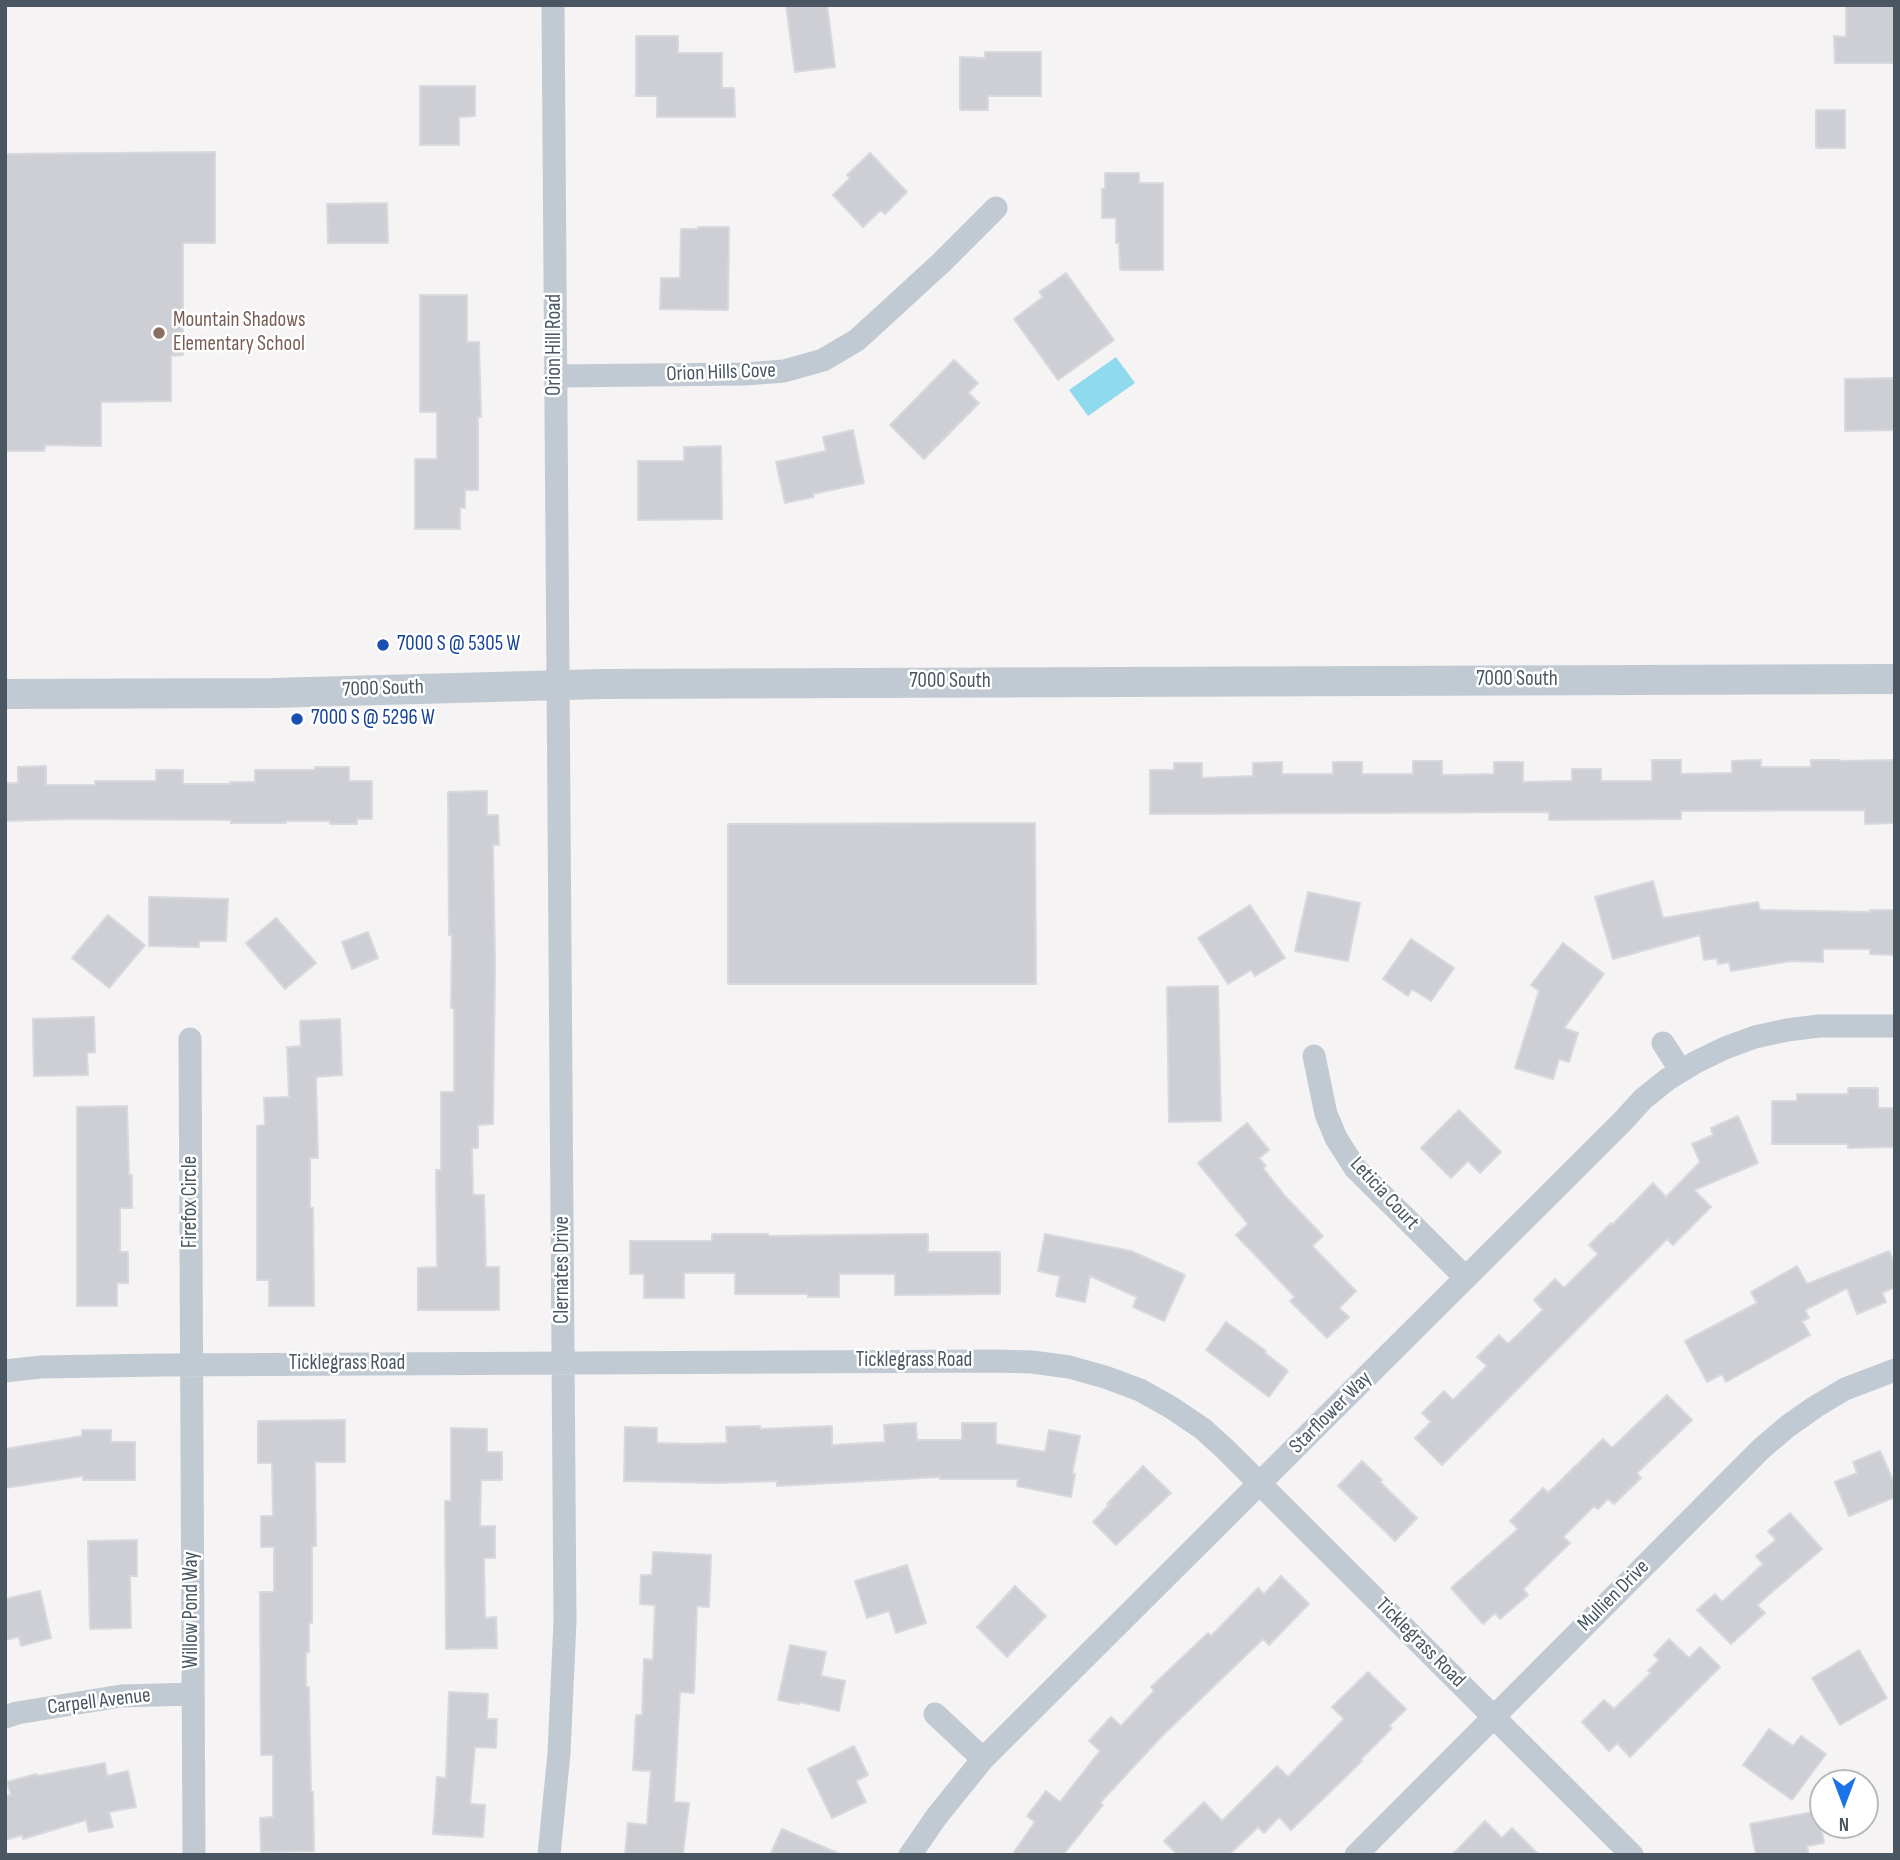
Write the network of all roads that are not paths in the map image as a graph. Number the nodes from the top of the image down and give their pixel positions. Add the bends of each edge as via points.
1 (553, 5) edge
2 (996, 208) dead end
3 (555, 376) junction
4 (1895, 679) edge
5 (557, 684) junction
6 (5, 694) edge
7 (1895, 1026) edge
8 (190, 1039) dead end
9 (1663, 1043) dead end
10 (1314, 1056) dead end
11 (1681, 1071) junction
12 (1466, 1278) junction
13 (564, 1363) junction
14 (191, 1365) junction
15 (1895, 1370) edge
16 (5, 1371) edge
17 (1260, 1483) junction
18 (193, 1694) junction
19 (935, 1714) dead end
20 (5, 1717) edge
21 (1494, 1717) junction
22 (983, 1759) junction
23 (194, 1855) edge
24 (549, 1855) edge
25 (911, 1855) edge
26 (1356, 1855) edge
27 (1632, 1855) edge

1 - 3 street, Orion Hill Road
2 - 3 street, Orion Hills Cove via 857,340 822,359 784,371 745,374
3 - 5 street, Orion Hill Road
4 - 5 street, 7000 South
5 - 6 street, 7000 South via 272,693
5 - 13 street, Clernates Drive
7 - 11 street, Starflower Way via 1787,1030 1725,1048
8 - 14 street, Firefox Circle
9 - 11 street
10 - 12 street, Leticia Court via 1325,1114 1355,1168
11 - 12 street, Starflower Way via 1643,1099
12 - 17 street, Starflower Way
13 - 14 street, Ticklegrass Road
13 - 17 street, Ticklegrass Road via 995,1360 1069,1367 1140,1390 1172,1408 1203,1429
13 - 24 street, Clernates Drive via 563,1687
14 - 16 street, Ticklegrass Road
14 - 18 street, Willow Pond Way
15 - 21 street, Mullien Drive via 1845,1389 1761,1449
17 - 21 street, Ticklegrass Road
17 - 22 street, Starflower Way
18 - 20 street, Carpell Avenue via 121,1696
18 - 23 street, Willow Pond Way
19 - 22 street
21 - 26 street, Mullien Drive
21 - 27 street, Ticklegrass Road
22 - 25 street, Starflower Way

